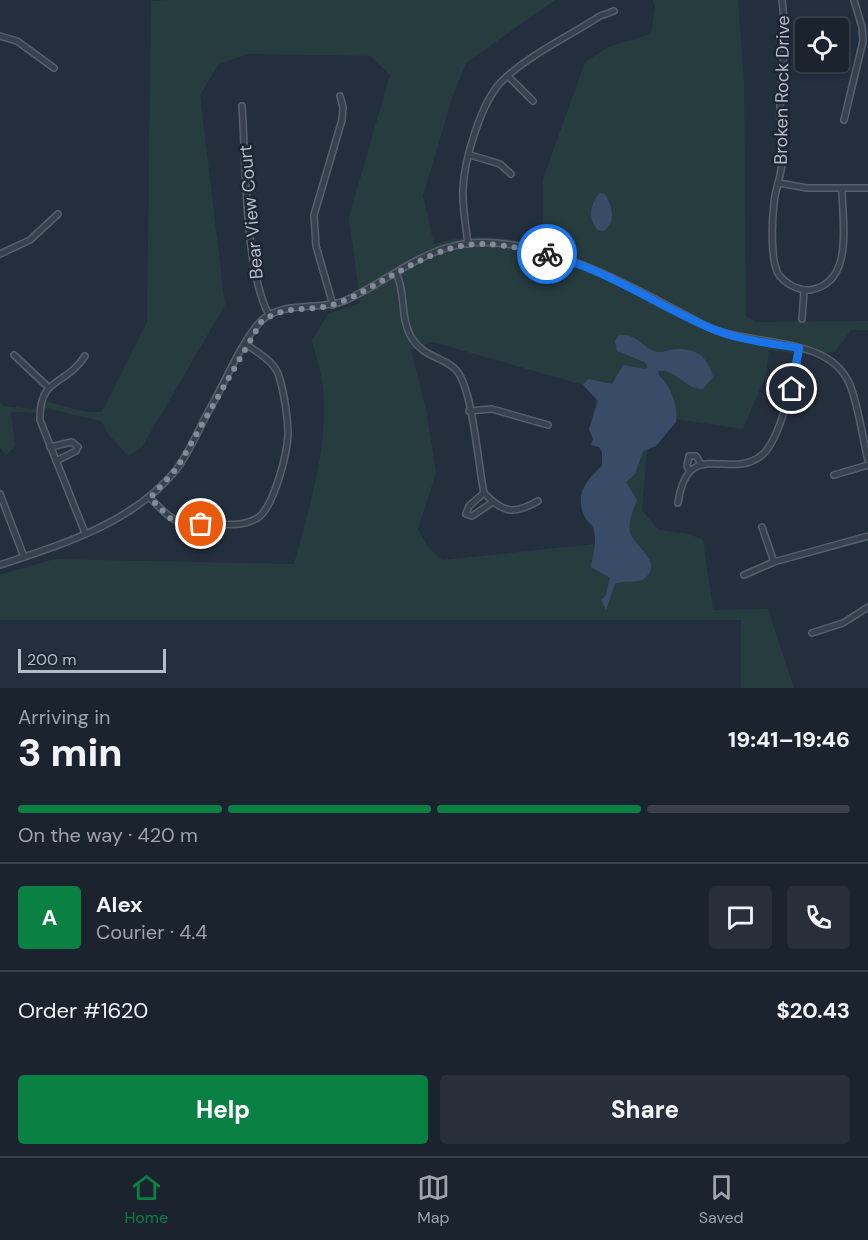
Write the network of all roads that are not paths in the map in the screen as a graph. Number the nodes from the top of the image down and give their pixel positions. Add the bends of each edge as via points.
1 (782, 0) edge
2 (854, 0) edge
3 (614, 11) dead end
4 (0, 36) edge
5 (859, 58) junction
6 (868, 60) edge
7 (54, 68) dead end
8 (508, 76) junction
9 (340, 96) dead end
10 (533, 101) dead end
11 (242, 106) dead end
12 (844, 120) dead end
13 (470, 155) junction
14 (511, 174) dead end
15 (779, 183) junction
16 (842, 188) junction
17 (868, 188) edge
18 (58, 213) dead end
19 (468, 244) junction
20 (0, 254) edge
21 (396, 273) junction
22 (804, 291) junction
23 (333, 305) junction
24 (269, 315) junction
25 (802, 319) dead end
26 (246, 344) junction
27 (799, 348) junction
28 (14, 355) dead end
29 (85, 357) dead end
30 (48, 387) junction
31 (469, 411) junction
32 (548, 425) dead end
33 (50, 447) junction
34 (868, 460) edge
35 (56, 461) junction
36 (701, 464) junction
37 (868, 465) edge
38 (690, 471) junction
39 (834, 475) dead end
40 (484, 493) junction
41 (0, 494) edge
42 (150, 498) junction
43 (538, 501) dead end
44 (492, 502) junction
45 (678, 502) dead end
46 (762, 527) dead end
47 (85, 533) junction
48 (868, 536) edge
49 (24, 557) junction
50 (774, 562) junction
51 (0, 565) edge
52 (744, 575) dead end
53 (868, 607) edge
54 (812, 633) dead end

1 - 15 street, Broken Rock Drive via 786,38
2 - 5 street via 862,27
3 - 8 street via 600,16
4 - 7 street via 17,41
5 - 6 street
5 - 12 street
8 - 10 street
8 - 13 street via 484,110
9 - 23 street via 342,120 314,215 316,246
11 - 24 street, Bear View Court via 250,237 260,296
13 - 14 street via 500,164
13 - 19 street via 463,187
15 - 16 street
15 - 22 street, Broken Rock Drive via 774,201 774,262 784,280
16 - 17 street
16 - 22 street via 840,267 828,283
18 - 20 street via 30,240
19 - 21 street via 442,249
19 - 27 street via 504,244 580,264 735,337
21 - 23 street
21 - 31 street via 402,285 404,318 411,338 422,351 454,368 465,383
22 - 25 street
23 - 24 street via 285,309
24 - 26 street
26 - 42 street via 177,468
26 - 42 street via 269,361 279,375 287,423 288,437 272,501 257,518 236,525 174,522
27 - 34 street via 827,357 841,370 850,386
27 - 36 street via 792,389 769,447 745,463
28 - 30 street
29 - 30 street via 76,371
30 - 33 street via 40,403 40,420
31 - 32 street via 492,409
31 - 40 street
33 - 35 street
33 - 35 street via 72,442 78,447
35 - 47 street
36 - 38 street
36 - 38 street via 696,456 689,456
37 - 39 street
38 - 45 street via 681,485
40 - 44 street
40 - 44 street via 466,514 472,516
41 - 49 street
42 - 47 street via 119,519
43 - 44 street via 516,511
46 - 50 street
47 - 49 street
48 - 50 street
49 - 51 street
50 - 52 street
53 - 54 street via 843,623

